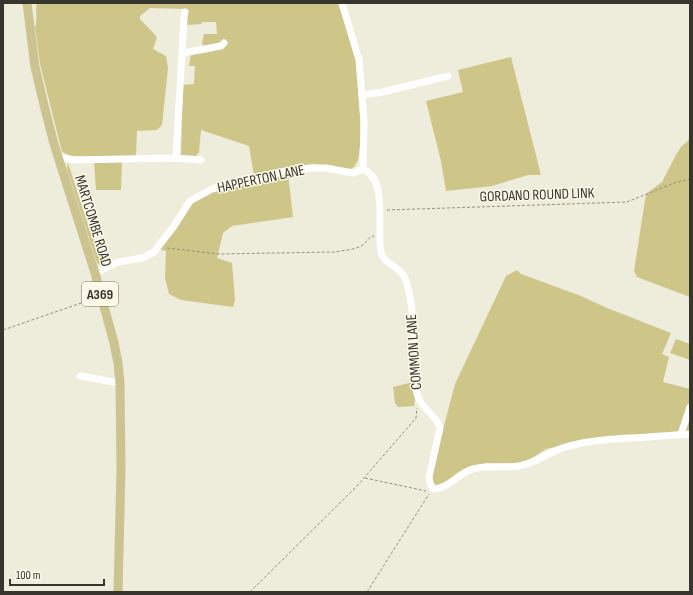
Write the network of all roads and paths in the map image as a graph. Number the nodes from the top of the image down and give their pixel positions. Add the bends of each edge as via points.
1 (27, 3) edge
2 (342, 3) edge
3 (185, 12) dead end
4 (224, 43) dead end
5 (183, 53) junction
6 (448, 76) dead end
7 (362, 95) junction
8 (58, 157) junction
9 (173, 158) junction
10 (201, 160) dead end
11 (363, 169) junction
12 (690, 179) edge
13 (381, 210) junction
14 (380, 234) junction
15 (158, 247) junction
16 (94, 273) junction
17 (101, 297) junction
18 (3, 330) edge
19 (80, 376) dead end
20 (120, 383) junction
21 (418, 399) junction
22 (690, 407) edge
23 (681, 434) junction
24 (690, 434) edge
25 (364, 478) junction
26 (118, 592) edge
27 (250, 592) edge
28 (367, 592) edge

1 - 8 main road, MARTCOMBE ROAD / A369 via 35,66
2 - 7 street via 359,60
3 - 5 street
4 - 5 street via 221,46
5 - 9 street via 176,155
6 - 7 street
7 - 11 street
8 - 9 street via 75,160
8 - 16 main road, MARTCOMBE ROAD / A369
9 - 10 street
11 - 13 street, COMMON LANE via 369,171 373,177
11 - 15 street, HAPPERTON LANE via 353,173 326,168 287,171 212,189 190,202
12 - 13 path, GORDANO ROUND LINK via 627,202
13 - 14 street, COMMON LANE
14 - 15 path via 369,237 364,244 354,248 335,252 218,254
14 - 21 street, COMMON LANE via 383,259 402,272 409,294
15 - 16 street, HAPPERTON LANE via 142,258 118,262
16 - 17 main road, MARTCOMBE ROAD / A369
17 - 18 path
17 - 20 main road, MARTCOMBE ROAD / A369 via 114,343
19 - 20 street
20 - 26 main road, MARTCOMBE ROAD / A369
21 - 23 street, COMMON LANE via 440,428 429,477 434,489 443,488 472,469 531,463 570,445 609,439
21 - 25 path via 416,418
22 - 23 street
23 - 24 street, COMMON LANE
25 - 27 path
25 - 28 path via 430,492

